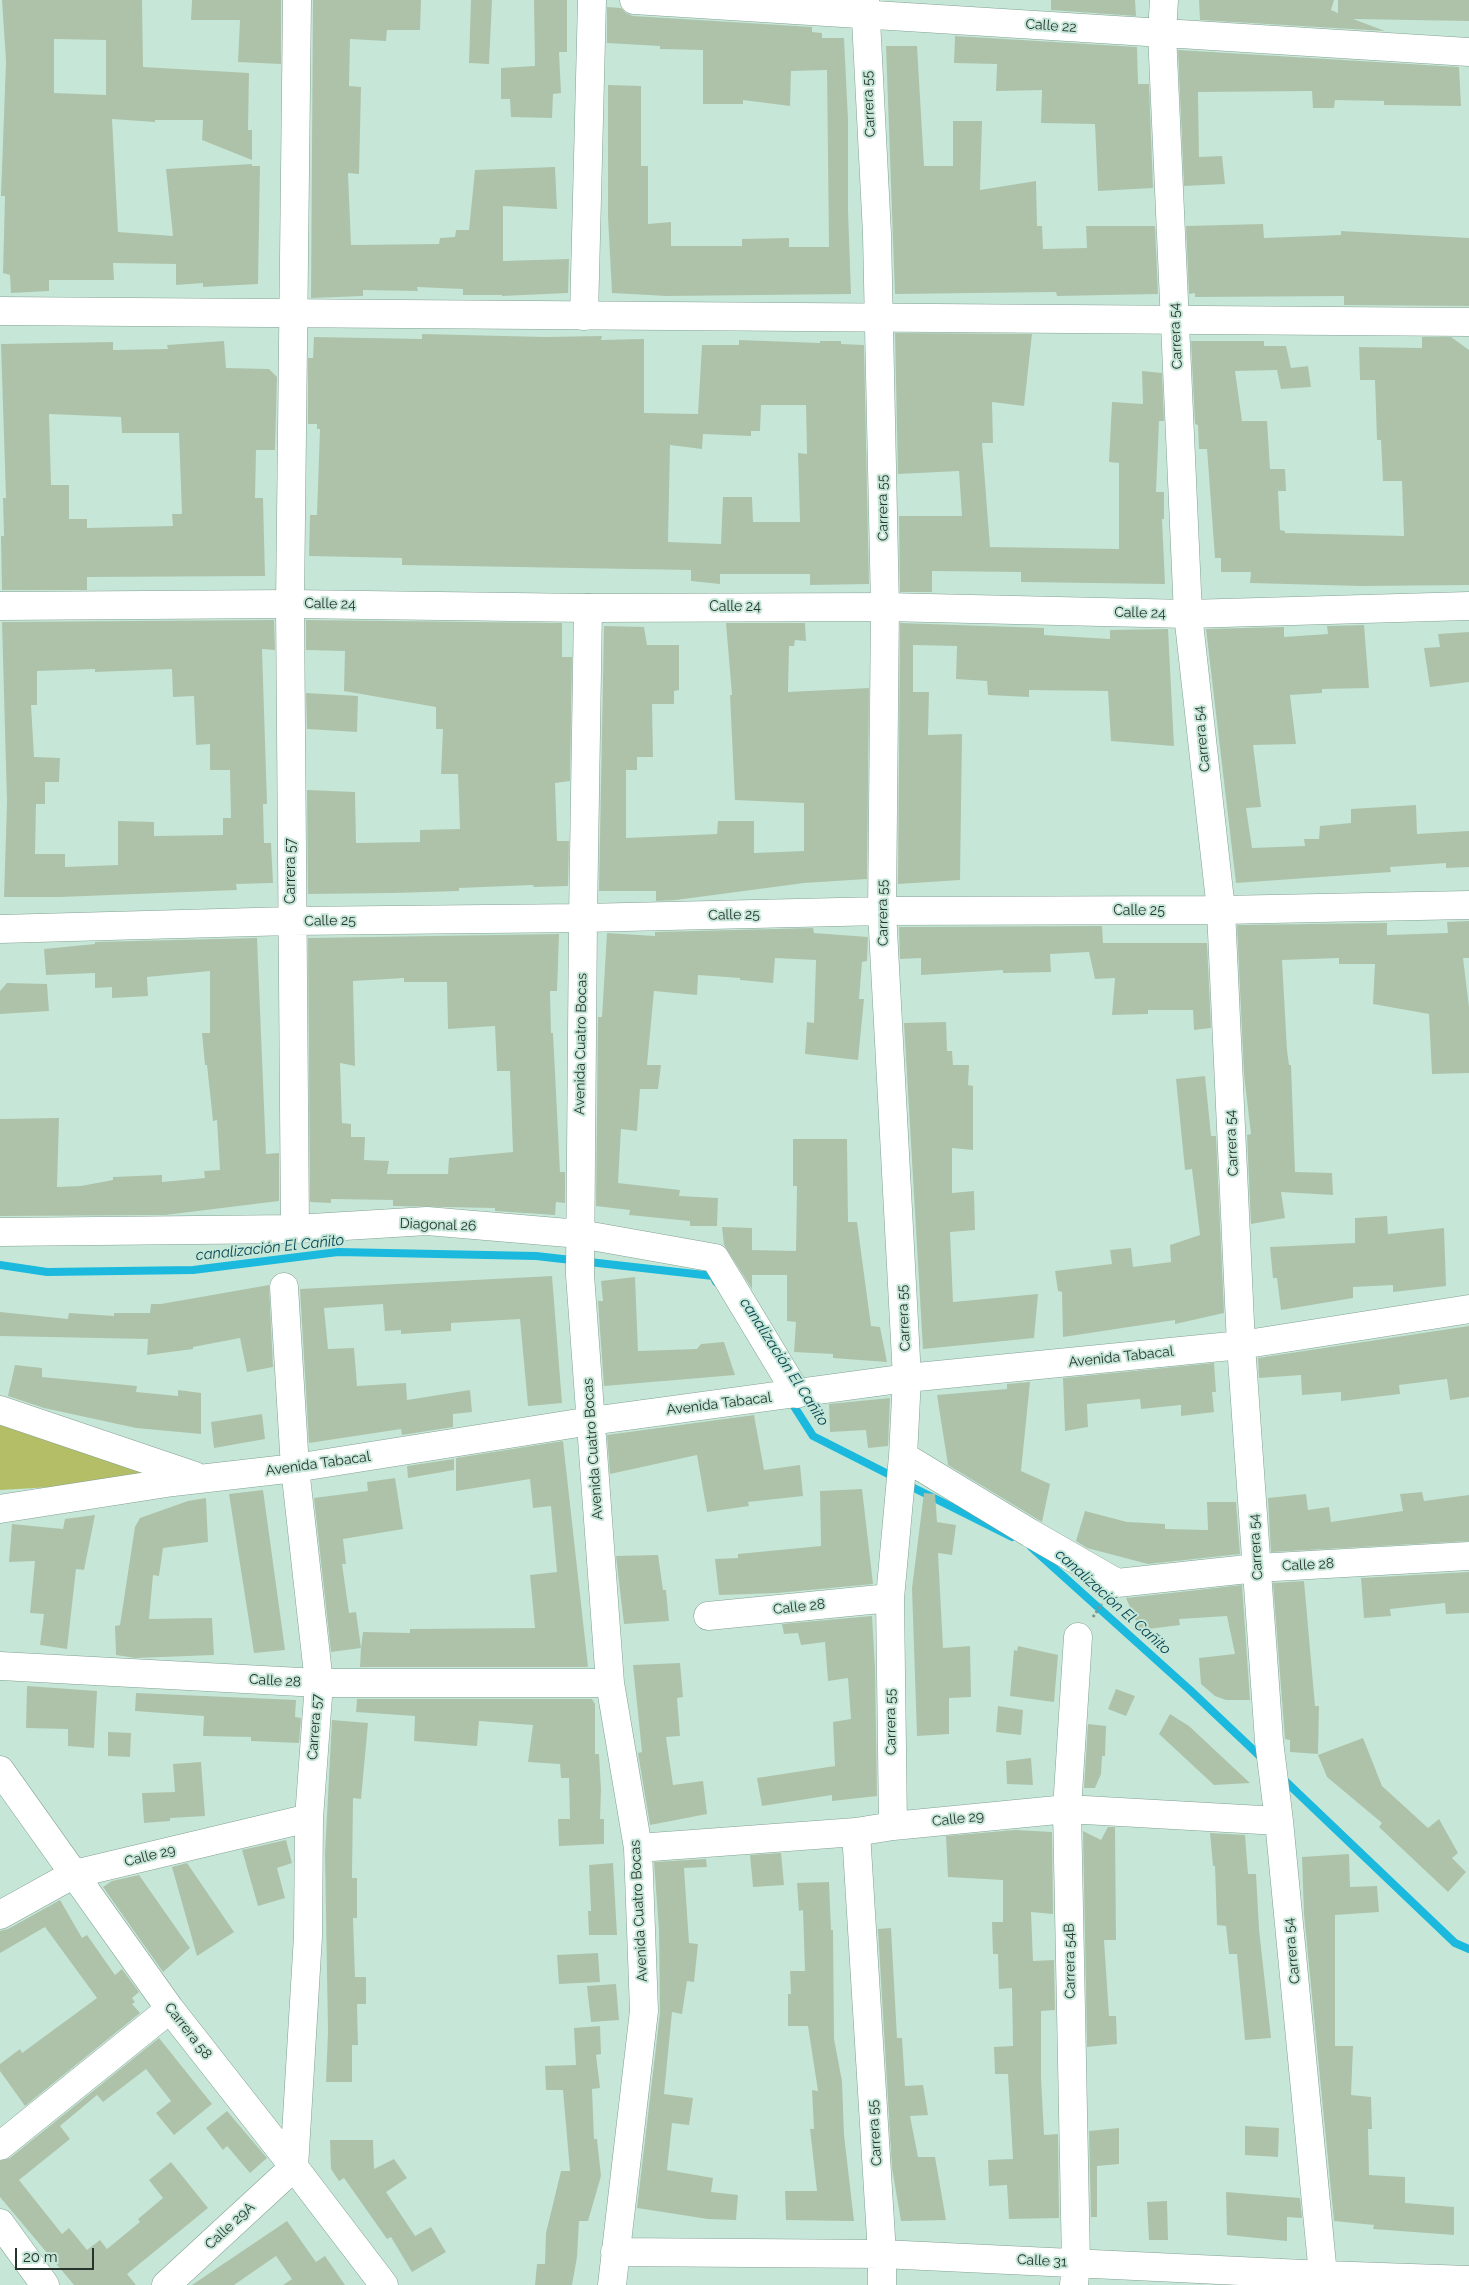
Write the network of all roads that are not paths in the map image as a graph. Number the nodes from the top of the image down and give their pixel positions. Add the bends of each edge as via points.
1 (297, 0) edge
2 (592, 0) edge
3 (634, 0) edge
4 (1164, 0) edge
5 (865, 7) edge
6 (1162, 33) junction
7 (1469, 52) edge
8 (0, 311) edge
9 (293, 314) junction
10 (584, 316) junction
11 (878, 318) junction
12 (1175, 320) junction
13 (1469, 322) edge
14 (290, 604) junction
15 (0, 606) edge
16 (1469, 606) edge
17 (588, 608) junction
18 (885, 608) junction
19 (1188, 614) junction
20 (1469, 905) edge
21 (1221, 910) junction
22 (882, 911) junction
23 (583, 918) junction
24 (291, 921) junction
25 (0, 929) edge
26 (295, 1228) junction
27 (0, 1232) edge
28 (580, 1246) junction
29 (284, 1287) dead end
30 (1469, 1309) edge
31 (1241, 1345) junction
32 (907, 1378) junction
33 (784, 1396) junction
34 (0, 1410) edge
35 (590, 1421) junction
36 (902, 1456) junction
37 (295, 1468) junction
38 (201, 1479) junction
39 (0, 1508) edge
40 (1469, 1556) edge
41 (1257, 1568) junction
42 (890, 1598) junction
43 (708, 1616) dead end
44 (1078, 1637) road end
45 (0, 1666) edge
46 (319, 1683) junction
47 (610, 1683) junction
48 (0, 1770) edge
49 (1067, 1808) junction
50 (309, 1818) junction
51 (1279, 1821) junction
52 (893, 1826) junction
53 (856, 1832) junction
54 (638, 1848) junction
55 (74, 1874) junction
56 (0, 1915) edge
57 (170, 2009) junction
58 (0, 2146) edge
59 (294, 2167) junction
60 (0, 2223) edge
61 (615, 2252) junction
62 (882, 2254) junction
63 (1075, 2274) edge
64 (1324, 2280) edge
65 (1469, 2280) edge
66 (45, 2285) edge
67 (166, 2285) edge
68 (384, 2285) edge
69 (612, 2285) edge
70 (882, 2285) edge

1 - 9 street, Carrera 57
2 - 10 street
3 - 5 street, Calle 22
4 - 6 street, Carrera 54
5 - 6 street, Calle 22
5 - 11 street, Carrera 55
6 - 7 street, Calle 22
6 - 12 street, Carrera 54
8 - 9 street
9 - 10 street
9 - 14 street, Carrera 57
10 - 11 street
11 - 12 street
11 - 18 street, Carrera 55
12 - 13 street
12 - 19 street, Carrera 54
14 - 15 street, Calle 24
14 - 17 street, Calle 24
14 - 24 street, Carrera 57
16 - 19 street, Calle 24
17 - 18 street, Calle 24
17 - 23 street, Avenida Cuatro Bocas
18 - 19 street, Calle 24
18 - 22 street, Carrera 55
19 - 21 street, Carrera 54
20 - 21 street, Calle 25
21 - 22 street, Calle 25
21 - 31 street, Carrera 54
22 - 23 street, Calle 25
22 - 32 street, Carrera 55
23 - 24 street, Calle 25
23 - 28 street, Avenida Cuatro Bocas
24 - 25 street, Calle 25
24 - 26 street, Carrera 57
26 - 27 street, Diagonal 26
26 - 28 street, Diagonal 26 via 427,1221
28 - 33 street, Diagonal 26 via 715,1258
28 - 35 street, Avenida Cuatro Bocas
29 - 37 street, Carrera 57
30 - 31 street, Avenida Tabacal
31 - 32 street, Avenida Tabacal
31 - 41 street, Carrera 54
32 - 33 street, Avenida Tabacal
32 - 36 street, Carrera 55
33 - 35 street, Avenida Tabacal
34 - 38 street
35 - 37 street, Avenida Tabacal
35 - 47 street, Avenida Cuatro Bocas
36 - 41 street, Calle 28 via 1117,1583
36 - 42 street, Carrera 55
37 - 38 street, Avenida Tabacal
37 - 46 street, Carrera 57
38 - 39 street, Avenida Tabacal
40 - 41 street, Calle 28
41 - 51 street, Carrera 54 via 1269,1740
42 - 43 street, Calle 28
42 - 52 street, Carrera 55
44 - 49 street, Carrera 54B
45 - 46 street, Calle 28
46 - 47 street, Calle 28
46 - 50 street, Carrera 57
47 - 54 street, Avenida Cuatro Bocas
48 - 55 street, Carrera 58
49 - 51 street, Calle 29
49 - 52 street, Calle 29
49 - 63 street, Carrera 54B
50 - 55 street, Calle 29
50 - 59 street, Carrera 57 via 308,1936
51 - 64 street, Carrera 54
52 - 53 street, Calle 29
53 - 54 street, Calle 29
53 - 62 street, Carrera 55
54 - 61 street, Avenida Cuatro Bocas via 644,2011
55 - 56 street, Calle 29
55 - 57 street, Carrera 58
57 - 58 street
57 - 59 street, Carrera 58
59 - 67 street, Calle 29A
59 - 68 street, Carrera 58
60 - 66 street
61 - 62 street, Calle 31
61 - 69 street, Avenida Cuatro Bocas
62 - 63 street, Calle 31
62 - 70 street, Carrera 55
63 - 64 street, Calle 31
64 - 65 street, Calle 31

